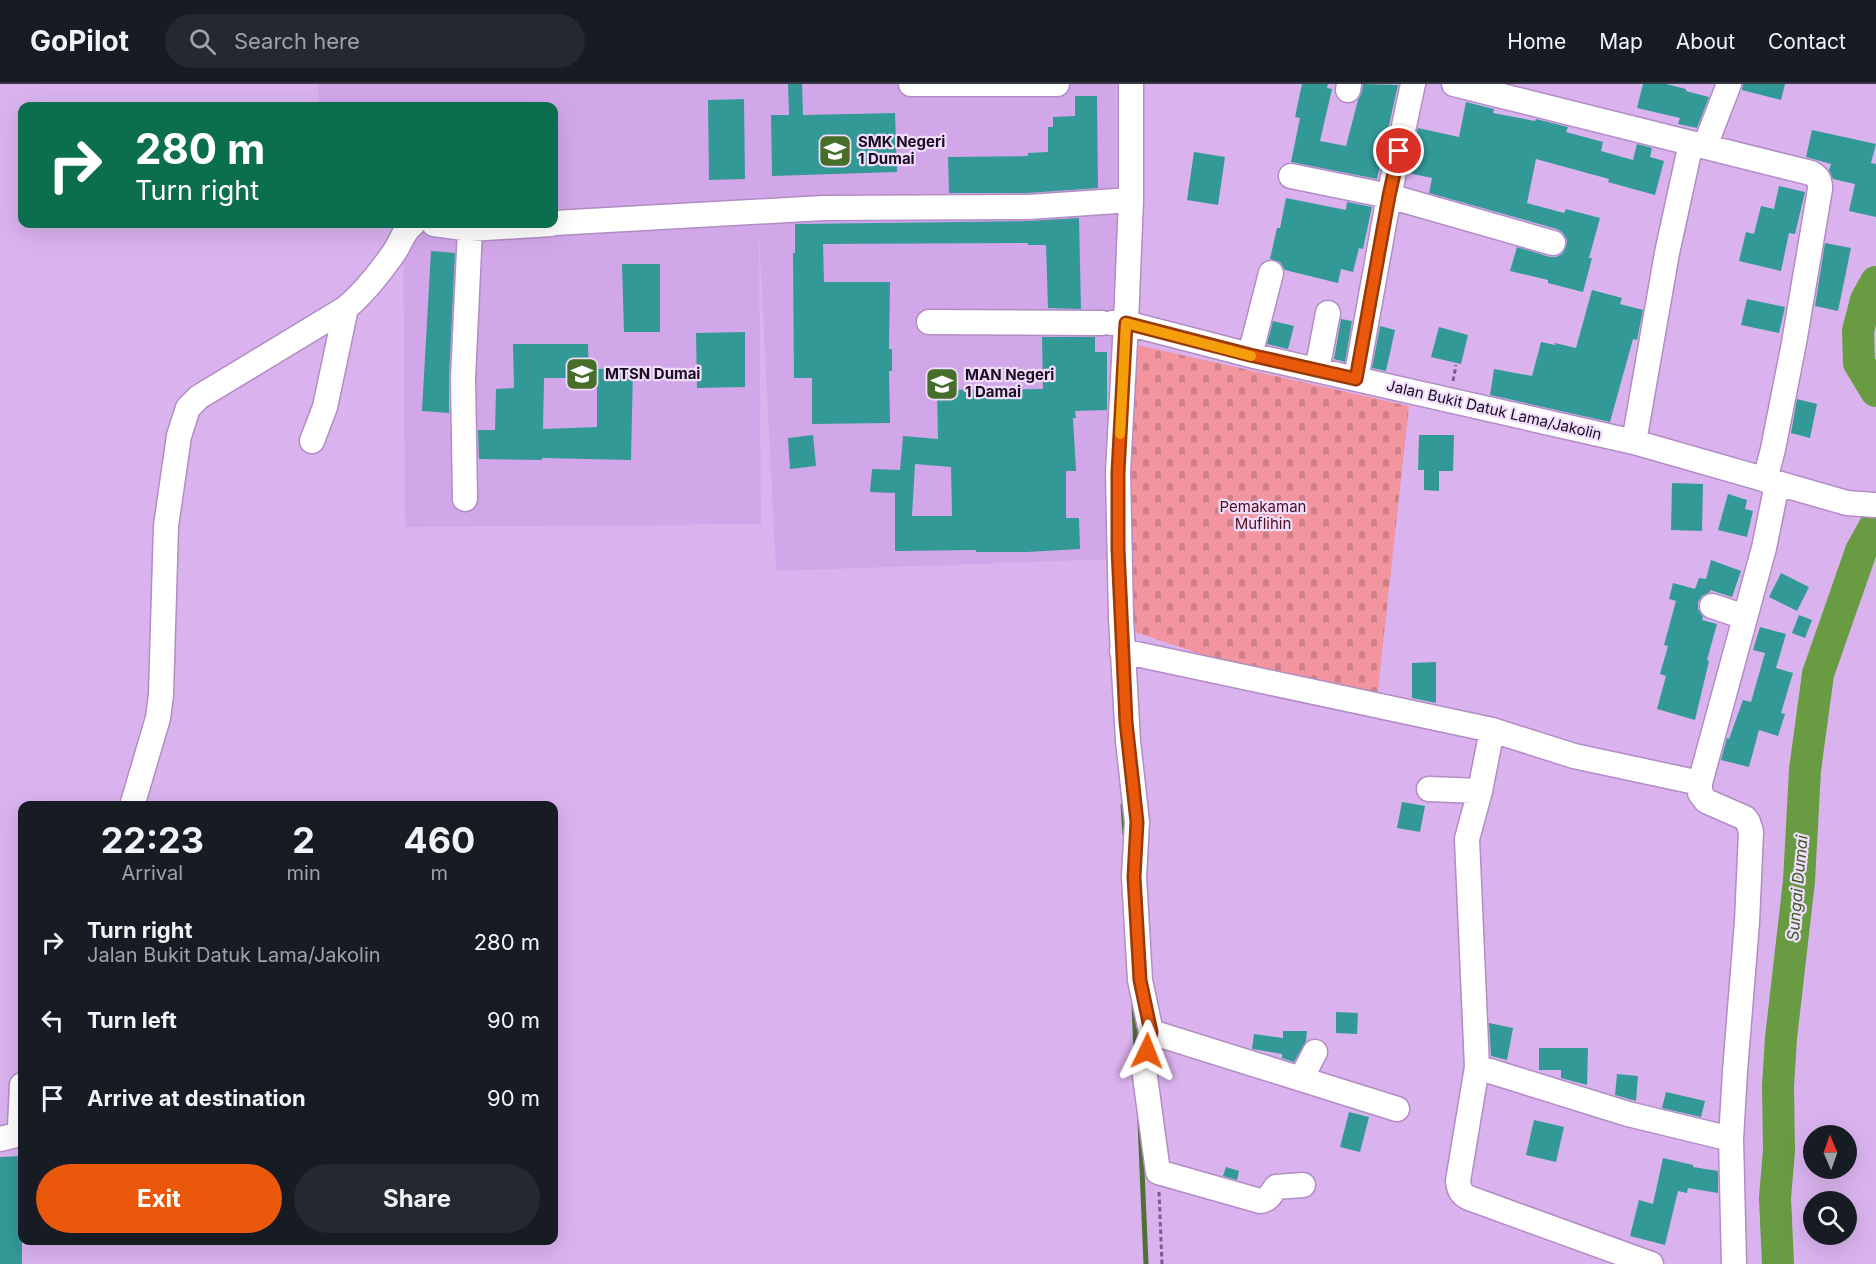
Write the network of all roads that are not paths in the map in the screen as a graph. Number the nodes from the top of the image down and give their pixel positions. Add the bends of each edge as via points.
1 (911, 84) edge
2 (1057, 84) edge
3 (1131, 84) edge
4 (1413, 84) edge
5 (1454, 84) edge
6 (1729, 84) edge
7 (1537, 94) edge
8 (1698, 144) junction
9 (1291, 176) dead end
10 (1389, 196) junction
11 (1131, 200) junction
12 (558, 223) edge
13 (408, 228) edge
14 (463, 228) edge
15 (484, 228) edge
16 (470, 229) junction
17 (1553, 243) dead end
18 (1271, 273) dead end
19 (346, 308) junction
20 (1328, 313) dead end
21 (929, 322) dead end
22 (1114, 323) junction
23 (1250, 355) junction
24 (1317, 370) junction
25 (1356, 379) junction
26 (312, 441) dead end
27 (1634, 442) junction
28 (1771, 482) junction
29 (465, 499) dead end
30 (1876, 505) edge
31 (1712, 606) dead end
32 (1745, 617) junction
33 (1122, 651) junction
34 (1492, 730) junction
35 (1700, 783) junction
36 (1429, 789) dead end
37 (1480, 791) junction
38 (133, 801) edge
39 (1151, 1032) junction
40 (1315, 1052) dead end
41 (1477, 1067) junction
42 (1301, 1080) junction
43 (1396, 1109) dead end
44 (18, 1131) edge
45 (0, 1139) edge
46 (1731, 1139) junction
47 (1303, 1185) dead end
48 (1651, 1264) edge
49 (1734, 1264) edge

1 - 2 street
3 - 11 street
4 - 10 street
5 - 7 street
6 - 8 street
7 - 8 street
8 - 27 street via 1667,254
8 - 28 street via 1811,173 1820,181 1773,449
9 - 10 street
10 - 17 street
10 - 25 street
11 - 12 street via 1029,207 823,208
11 - 22 street
13 - 19 street via 377,278
14 - 16 street
15 - 16 street
16 - 29 street via 464,378
18 - 23 street
19 - 26 street via 325,407
19 - 38 street via 199,397 188,408 179,436 166,526 158,718
20 - 24 street
21 - 22 street, Jalan Bukit Datuk Lama/Jakolin
22 - 23 street, Jalan Bukit Datuk Lama/Jakolin
22 - 33 street
23 - 24 street, Jalan Bukit Datuk Lama/Jakolin
24 - 25 street, Jalan Bukit Datuk Lama/Jakolin
25 - 27 street, Jalan Bukit Datuk Lama/Jakolin
27 - 28 street, Jalan Bukit Datuk Lama/Jakolin
28 - 30 street, Jalan Bukit Datuk Lama/Jakolin via 1847,503
28 - 32 street via 1769,526
31 - 32 street
32 - 35 street
33 - 34 street
33 - 39 street via 1137,822 1134,877 1140,980
34 - 35 street via 1574,756
34 - 37 street
35 - 46 street via 1706,801 1745,818 1751,832
36 - 37 street
37 - 41 street via 1467,839
39 - 42 street
39 - 47 street via 1144,1070 1158,1172 1260,1201 1269,1198 1276,1187
40 - 42 street
41 - 46 street via 1628,1114
41 - 48 street via 1458,1181 1462,1194
42 - 43 street
44 - 45 street
46 - 49 street

